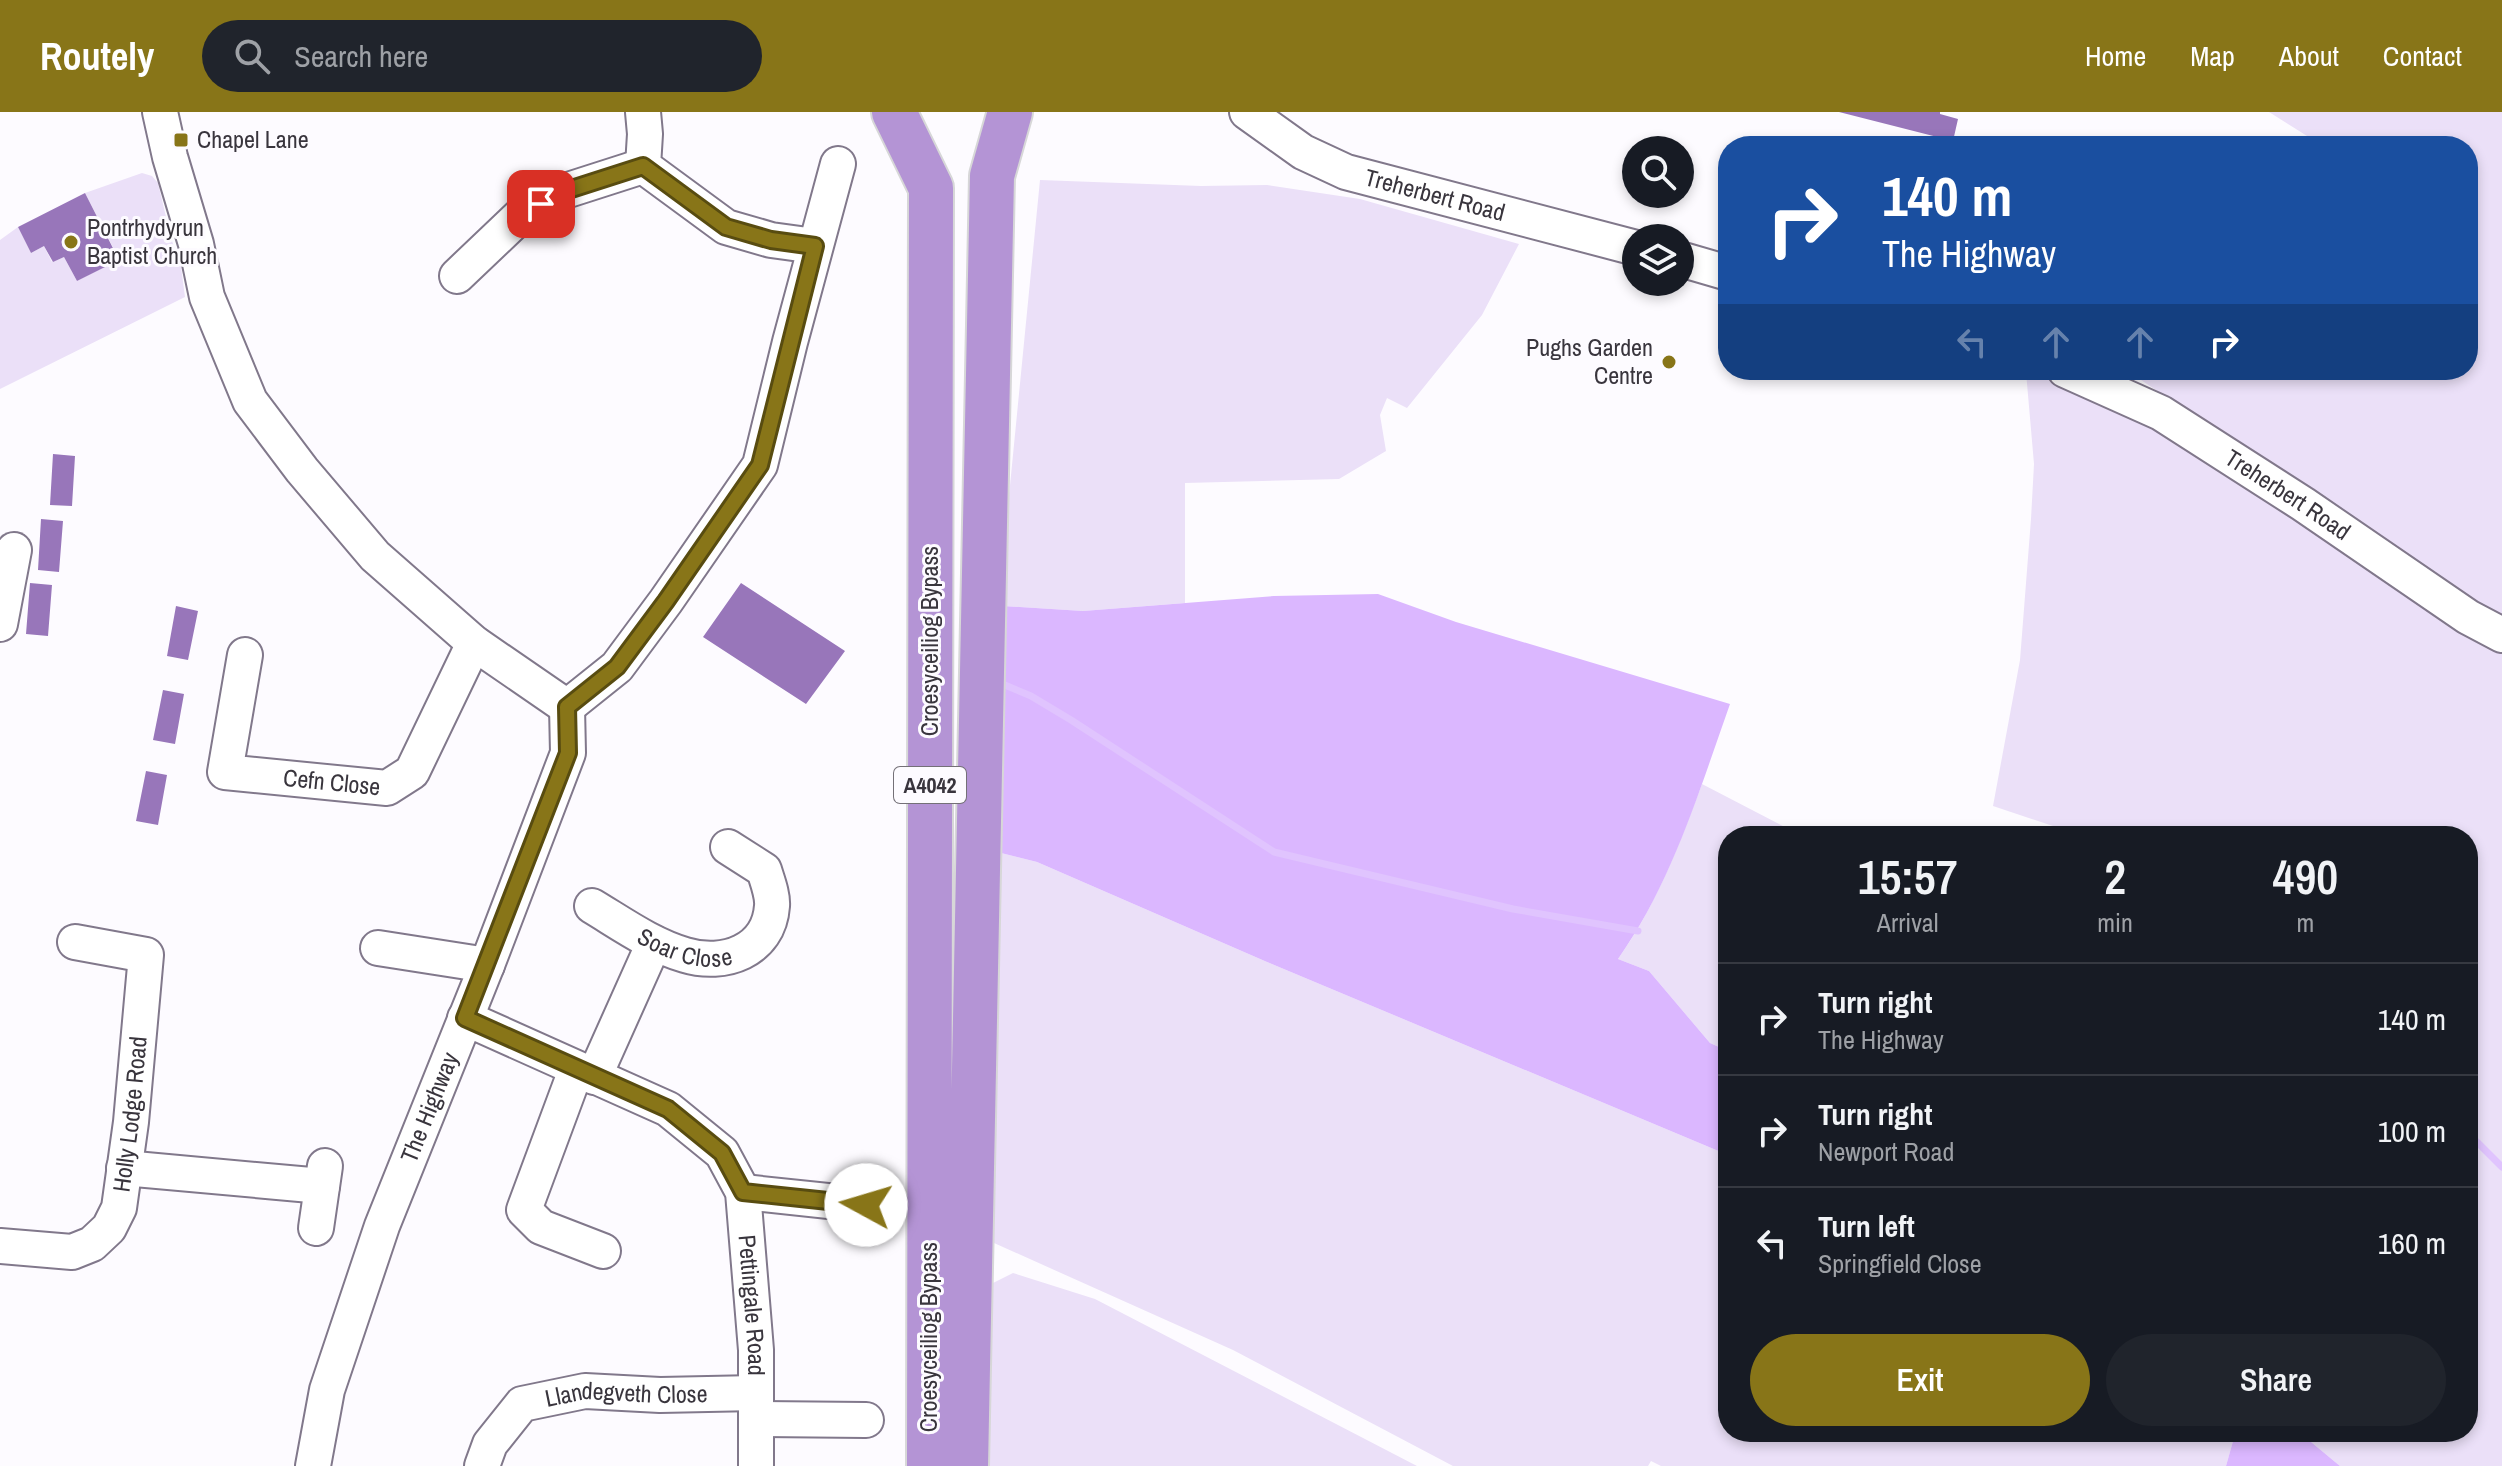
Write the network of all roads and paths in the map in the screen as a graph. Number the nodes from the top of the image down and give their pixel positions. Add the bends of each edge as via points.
1 (160, 112) edge
2 (643, 112) edge
3 (894, 112) edge
4 (1010, 112) edge
5 (1247, 112) edge
6 (838, 164) dead end
7 (643, 166) junction
8 (1622, 244) edge
9 (815, 246) junction
10 (1694, 263) edge
11 (1718, 270) edge
12 (457, 276) dead end
13 (2087, 380) edge
14 (14, 550) dead end
15 (0, 624) edge
16 (2502, 635) edge
17 (474, 643) junction
18 (245, 655) dead end
19 (567, 707) junction
20 (728, 847) dead end
21 (592, 906) dead end
22 (75, 942) dead end
23 (654, 943) junction
24 (378, 948) dead end
25 (487, 965) junction
26 (465, 1018) junction
27 (585, 1073) junction
28 (124, 1168) junction
29 (743, 1192) junction
30 (866, 1205) dead end
31 (316, 1228) dead end
32 (0, 1246) edge
33 (603, 1251) dead end
34 (756, 1406) junction
35 (866, 1420) dead end
36 (313, 1466) edge
37 (482, 1466) edge
38 (756, 1466) edge
39 (929, 1466) edge
40 (966, 1466) edge

1 - 17 street via 207,297 250,401 375,556
2 - 7 street
3 - 39 highway, Croesyceiliog Bypass / A4042 via 931,188
4 - 40 highway, Croesyceiliog Bypass / A4042 via 992,176
5 - 8 street, Treherbert Road via 1303,152 1346,172
6 - 9 street
7 - 9 street via 726,227
7 - 12 street via 562,192 520,216
9 - 19 street via 760,465 617,667
10 - 11 street
13 - 16 street, Treherbert Road via 2161,413
14 - 15 street
17 - 18 street, Cefn Close via 412,772 387,788 225,772
17 - 19 street
19 - 25 street, The Highway via 568,753
20 - 23 street, Soar Close via 764,870 773,904 765,935 746,951 717,958 688,956
21 - 23 street, Soar Close
22 - 28 street, Holly Lodge Road via 146,955
23 - 27 street
24 - 25 street
25 - 26 street, The Highway
26 - 27 street, Pettingale Road
26 - 36 street, The Highway via 382,1226 327,1390
27 - 29 street, Pettingale Road via 668,1109 722,1153
27 - 33 street via 524,1210 541,1227
28 - 31 street via 324,1174
28 - 32 street, Holly Lodge Road via 119,1208 92,1244 72,1252
29 - 30 street
29 - 34 street, Pettingale Road
34 - 35 street
34 - 37 street, Llandegveth Close via 585,1391 522,1404 490,1444
34 - 38 street, Pettingale Road

